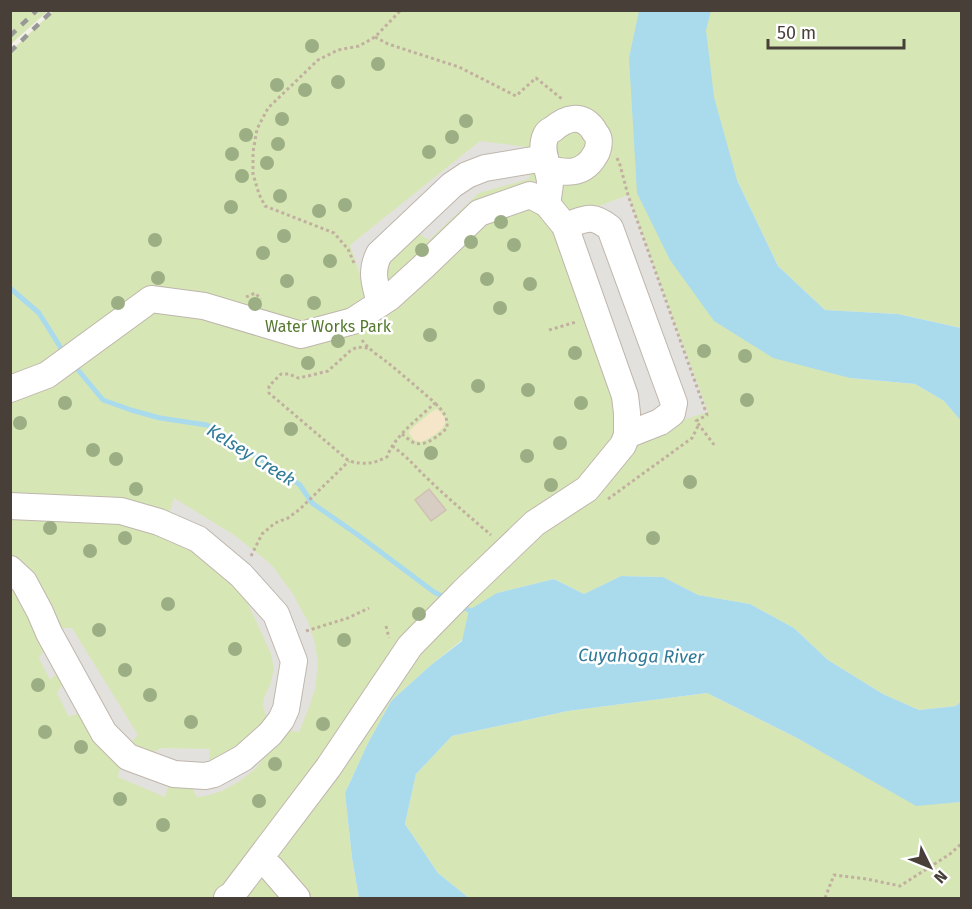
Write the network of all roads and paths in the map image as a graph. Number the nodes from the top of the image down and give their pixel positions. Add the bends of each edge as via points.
1 (401, 10) edge
2 (547, 204) junction
3 (565, 226) junction
4 (356, 269) dead end
5 (371, 309) junction
6 (597, 315) junction
7 (549, 330) dead end
8 (369, 348) junction
9 (10, 389) edge
10 (435, 403) junction
11 (402, 434) junction
12 (627, 435) junction
13 (392, 446) junction
14 (349, 461) junction
15 (10, 506) edge
16 (498, 541) dead end
17 (10, 569) edge
18 (242, 575) junction
19 (369, 608) dead end
20 (285, 638) junction
21 (962, 843) edge
22 (271, 868) dead end
23 (227, 898) edge
24 (297, 898) edge
25 (825, 898) edge

1 - 4 path via 375,37 318,60 268,108 256,129 253,174 266,206 334,233 348,249
2 - 3 lane
2 - 5 lane via 530,195 479,213 390,297
2 - 5 lane via 550,183 546,163 484,168 467,175 379,254 374,264
3 - 6 lane
3 - 12 lane via 589,218 600,219 610,228 674,403 672,413 660,422
5 - 8 path via 361,335
5 - 9 lane via 353,321 301,335 204,306 152,299 47,375
6 - 7 path
6 - 12 lane via 625,396
8 - 10 path
8 - 14 path via 357,347 328,371 298,378 281,374 269,386 269,393
10 - 11 path
10 - 11 path via 448,420 447,428 419,444
11 - 13 path
12 - 23 lane via 587,489 535,523 410,646 328,768
13 - 14 path via 387,457 376,462 363,465
13 - 16 path
14 - 18 path via 300,510 262,534
15 - 18 lane via 121,511 159,522 198,539
17 - 20 lane via 24,582 104,733 128,757 174,774 214,774 243,758 270,734 286,709 294,660
18 - 20 lane via 276,614
19 - 20 path
21 - 25 path via 900,886 834,875
22 - 24 lane

